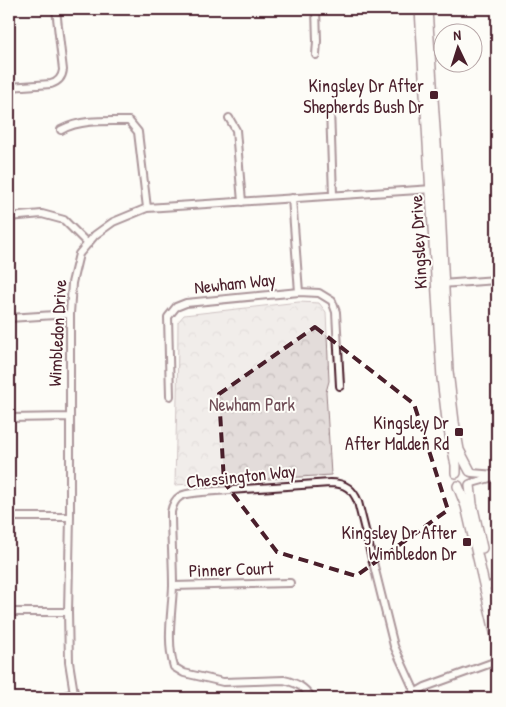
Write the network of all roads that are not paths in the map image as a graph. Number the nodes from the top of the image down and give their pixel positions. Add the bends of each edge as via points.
1 (56, 9) edge
2 (316, 9) edge
3 (420, 9) edge
4 (427, 9) edge
5 (316, 55) dead end
6 (9, 87) edge
7 (330, 109) dead end
8 (229, 118) dead end
9 (61, 130) dead end
10 (436, 189) junction
11 (333, 195) junction
12 (292, 198) junction
13 (242, 202) junction
14 (147, 208) junction
15 (9, 218) edge
16 (88, 244) junction
17 (497, 280) edge
18 (440, 284) junction
19 (299, 292) junction
20 (70, 314) junction
21 (9, 318) edge
22 (340, 386) dead end
23 (170, 396) dead end
24 (69, 417) junction
25 (9, 418) edge
26 (456, 474) junction
27 (497, 476) edge
28 (471, 478) junction
29 (458, 486) junction
30 (9, 517) edge
31 (70, 517) junction
32 (290, 583) dead end
33 (491, 585) edge
34 (173, 586) junction
35 (9, 612) edge
36 (68, 612) junction
37 (497, 614) edge
38 (497, 640) edge
39 (497, 661) edge
40 (416, 692) junction
41 (76, 696) edge
42 (57, 698) edge
43 (312, 698) edge
44 (406, 698) edge

1 - 6 street via 61,77 51,84
2 - 5 street
3 - 10 main road, Kingsley Drive
4 - 10 main road, Kingsley Drive
7 - 11 street
8 - 13 street via 236,130
9 - 14 street via 98,121 129,121 138,132
10 - 11 street, Wimbledon Drive
10 - 18 main road, Kingsley Drive
11 - 12 street, Wimbledon Drive
12 - 13 street, Wimbledon Drive
12 - 19 street, Newham Way
13 - 14 street, Wimbledon Drive
14 - 16 street, Wimbledon Drive via 113,222
15 - 16 street via 42,214 64,220
16 - 20 street, Wimbledon Drive via 79,254 72,283
17 - 18 street
18 - 26 main road, Kingsley Drive via 442,378
18 - 28 main road, Kingsley Drive via 454,422 459,450
19 - 22 street, Newham Way via 319,293 332,301 336,312
19 - 23 street, Newham Way via 186,303 176,307 168,317
20 - 21 street
20 - 24 street, Wimbledon Drive
24 - 25 street
24 - 31 street, Wimbledon Drive
26 - 28 main road via 464,469
26 - 29 main road
27 - 28 street
28 - 29 main road via 463,488
28 - 33 main road, Kingsley Drive via 472,507
29 - 33 main road, Kingsley Drive
30 - 31 street
31 - 36 street, Wimbledon Drive
32 - 34 street, Pinner Court
33 - 37 main road, Kingsley Drive
33 - 38 main road, Kingsley Drive
34 - 40 street, Chessington Way via 171,512 175,500 181,496 341,484 352,490 358,502 394,646
34 - 43 street, Chessington Way via 171,634 174,667 184,673 223,682 293,682 303,687
35 - 36 street
36 - 41 street, Wimbledon Drive via 69,662
39 - 40 street
40 - 44 street
41 - 42 street

